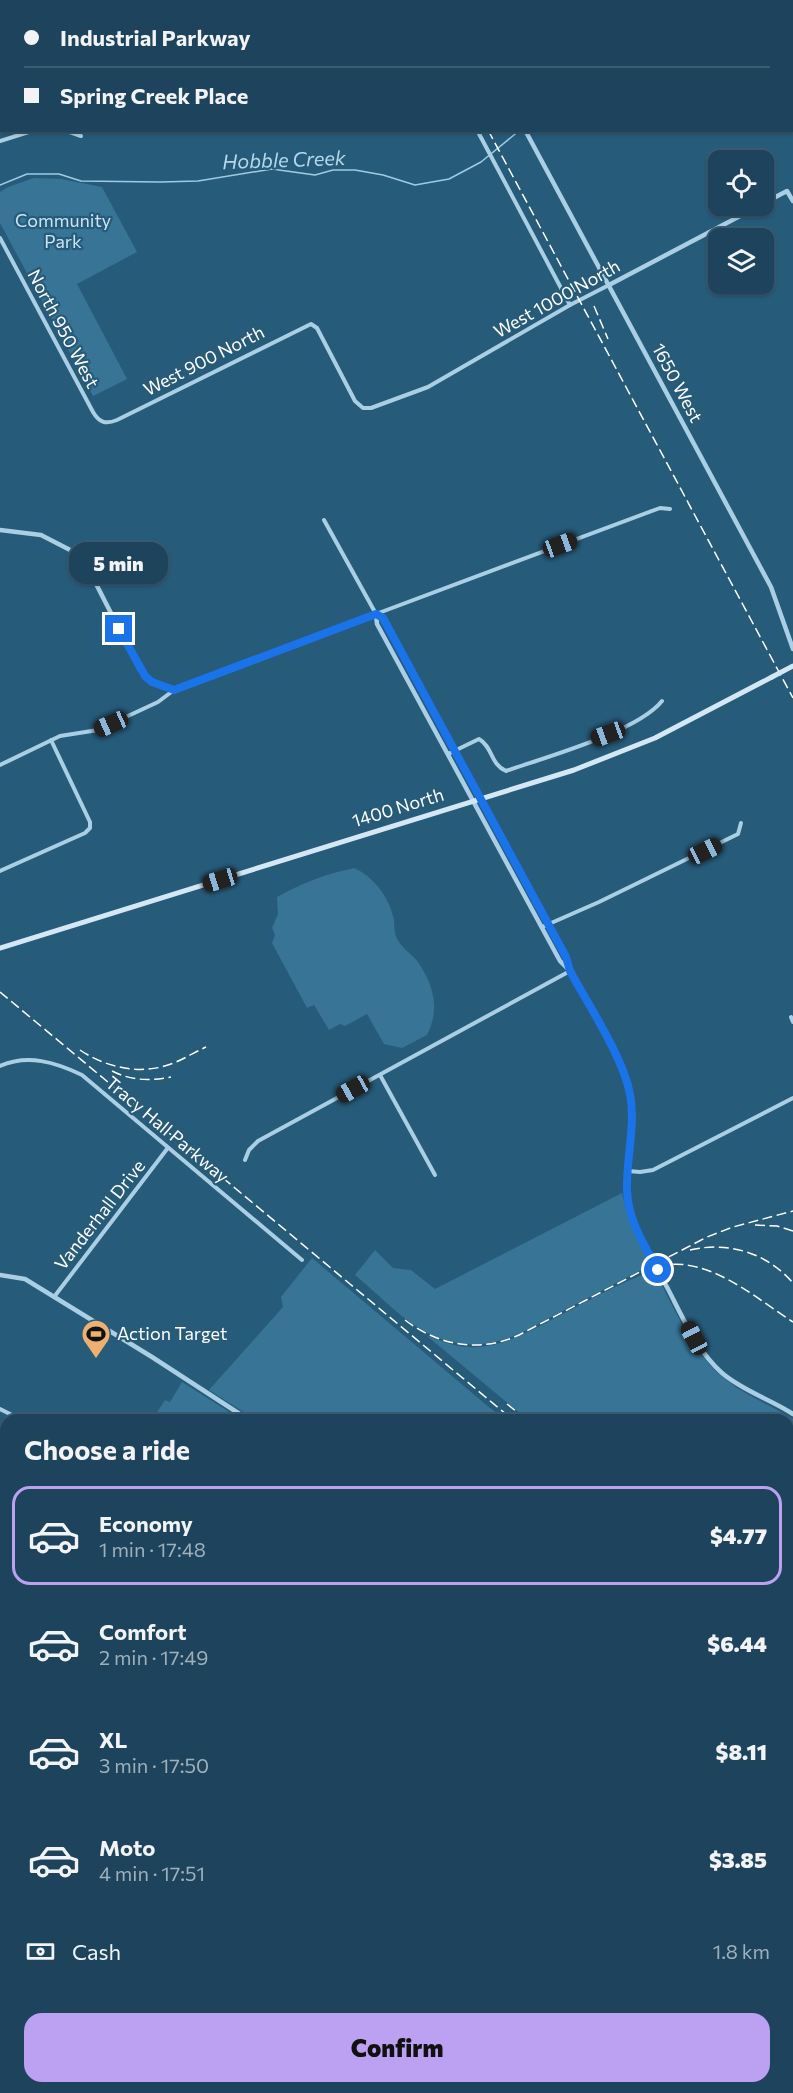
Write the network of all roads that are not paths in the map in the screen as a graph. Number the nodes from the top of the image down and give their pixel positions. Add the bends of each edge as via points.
1 (29, 132) edge
2 (70, 132) edge
3 (478, 132) edge
4 (526, 132) edge
5 (81, 136) dead end
6 (0, 141) edge
7 (793, 188) edge
8 (787, 190) junction
9 (774, 197) edge
10 (793, 201) edge
11 (740, 216) edge
12 (0, 238) edge
13 (609, 285) junction
14 (570, 305) junction
15 (311, 324) joint
16 (110, 423) joint
17 (670, 509) dead end
18 (324, 520) dead end
19 (0, 530) edge
20 (376, 614) junction
21 (793, 649) edge
22 (793, 666) edge
23 (174, 690) junction
24 (662, 701) dead end
25 (51, 740) junction
26 (454, 750) junction
27 (448, 754) junction
28 (0, 765) edge
29 (481, 799) junction
30 (474, 801) junction
31 (741, 823) dead end
32 (0, 871) edge
33 (548, 924) junction
34 (542, 927) junction
35 (0, 948) edge
36 (570, 971) junction
37 (0, 1066) edge
38 (380, 1075) junction
39 (793, 1098) edge
40 (167, 1149) junction
41 (244, 1160) dead end
42 (628, 1171) junction
43 (435, 1175) dead end
44 (302, 1260) dead end
45 (0, 1275) edge
46 (54, 1297) junction
47 (240, 1414) edge
48 (793, 1414) edge

1 - 6 street
2 - 5 street
3 - 14 street
4 - 13 street, 1650 West
7 - 8 street
8 - 9 street
8 - 10 street
11 - 13 street, West 1000 North
12 - 16 street, North 950 West via 93,412 99,421
13 - 14 street, West 1000 North
13 - 21 street, 1650 West via 771,587
14 - 15 street, West 1000 North via 428,387 366,408 355,401 317,328
15 - 16 street, West 900 North
17 - 20 street via 654,510
18 - 20 street
19 - 23 street via 41,536 74,552 90,572 141,670 152,682
20 - 23 street
20 - 26 street via 384,620
20 - 27 street via 377,624
22 - 29 main road, 1400 North, bridge via 624,751
23 - 25 street via 158,702 98,730
24 - 26 street via 656,709 623,728 506,771 498,767 479,739
25 - 28 street
25 - 32 street via 90,828
26 - 27 street
26 - 29 street
27 - 30 street
29 - 30 main road, 1400 North
29 - 33 street
30 - 34 street
30 - 35 main road, 1400 North
31 - 33 street via 738,834
33 - 34 street
33 - 36 street
34 - 36 street
36 - 38 street
36 - 42 street via 628,1083 633,1116
37 - 40 street, Tracy Hall Parkway via 28,1059 61,1065 82,1076
38 - 41 street via 258,1141
38 - 43 street
39 - 42 street via 653,1170
40 - 44 street, Tracy Hall Parkway
40 - 46 street, Vanderhall Drive
42 - 48 street via 630,1213 639,1237 701,1349 735,1383
45 - 46 street via 25,1279
46 - 47 street

